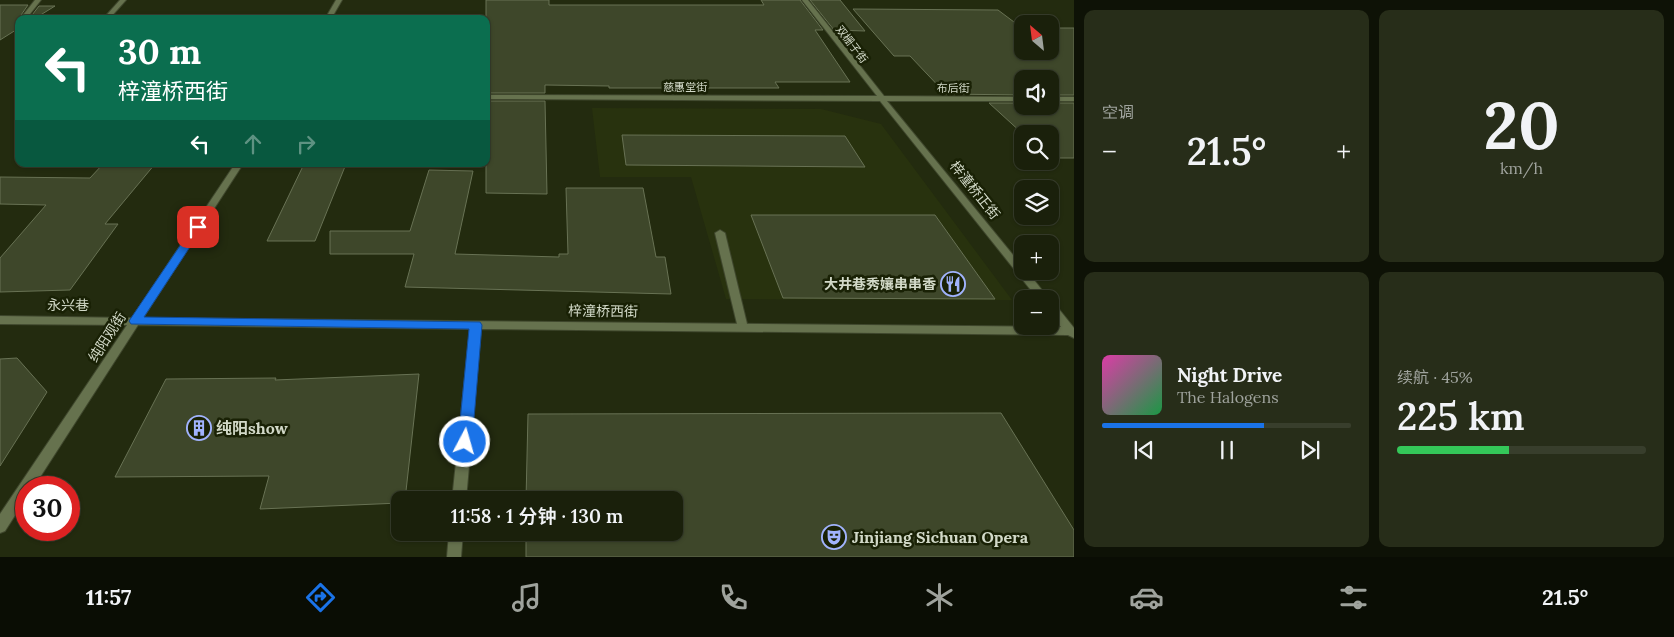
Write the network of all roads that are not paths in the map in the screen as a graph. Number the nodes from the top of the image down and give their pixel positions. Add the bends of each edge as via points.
1 (38, 0) edge
2 (123, 0) edge
3 (339, 0) edge
4 (805, 0) edge
5 (26, 15) edge
6 (110, 15) edge
7 (330, 15) edge
8 (490, 97) edge
9 (1014, 99) edge
10 (1059, 99) edge
11 (1074, 99) edge
12 (883, 100) junction
13 (237, 167) edge
14 (720, 233) dead end
15 (1037, 290) edge
16 (1059, 317) edge
17 (0, 320) edge
18 (135, 321) junction
19 (476, 325) junction
20 (743, 328) junction
21 (1072, 333) edge
22 (460, 491) edge
23 (0, 526) edge
24 (455, 541) edge
25 (454, 557) edge

1 - 5 street
2 - 6 street
3 - 7 street
4 - 12 street, 双栅子街
8 - 12 street, 慈惠堂街
9 - 12 street, 布后街
10 - 11 street
12 - 15 street, 梓潼桥正街
13 - 18 street, 纯阳观街
14 - 20 street
16 - 21 street
17 - 18 street, 永兴巷
18 - 19 street, 梓潼桥西街
18 - 23 street, 纯阳观街
19 - 20 street, 梓潼桥西街
19 - 22 street
20 - 21 street, 梓潼桥西街
24 - 25 street

